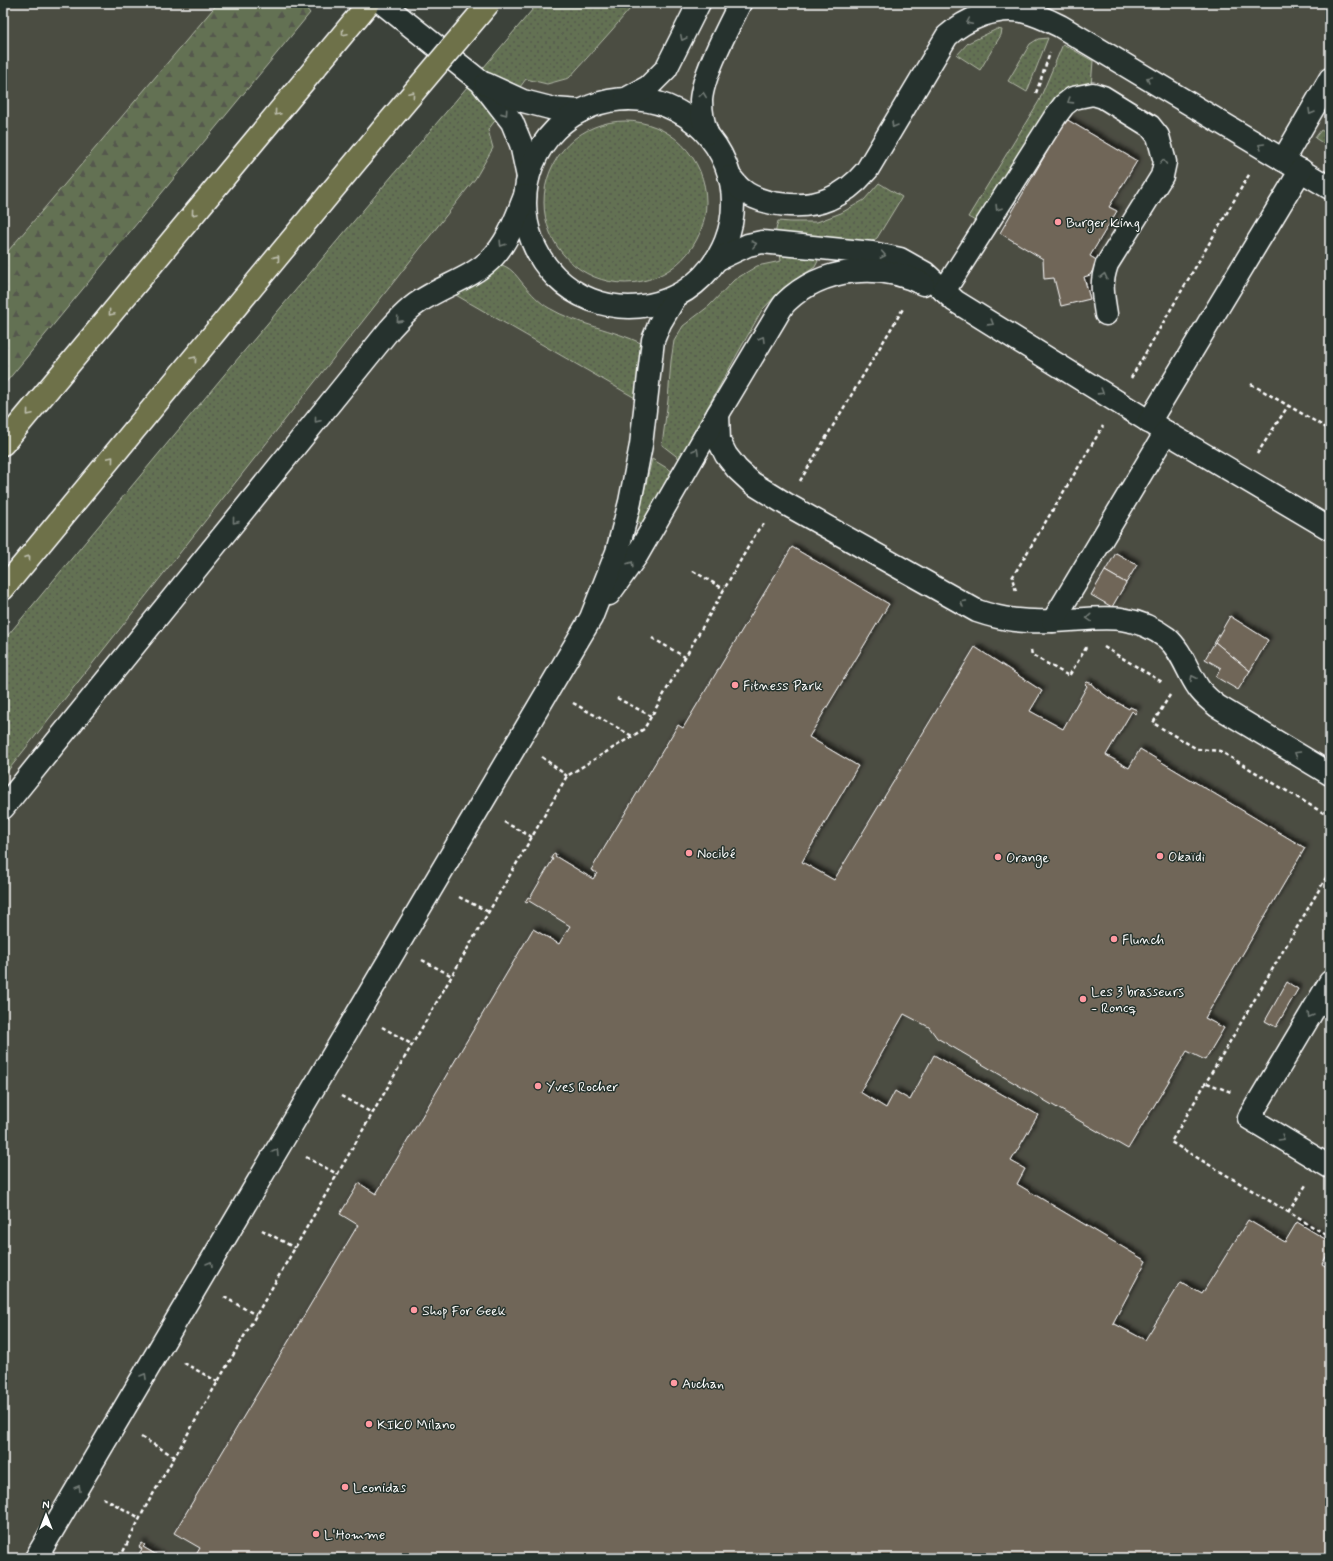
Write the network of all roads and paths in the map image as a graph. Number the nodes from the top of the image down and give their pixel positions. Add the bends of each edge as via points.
1 (369, 3) edge
2 (489, 3) edge
3 (699, 3) edge
4 (740, 3) edge
5 (387, 6) edge
6 (1060, 26) junction
7 (1330, 78) edge
8 (481, 82) junction
9 (1034, 97) dead end
10 (626, 99) junction
11 (581, 111) junction
12 (707, 133) junction
13 (1292, 165) junction
14 (730, 177) junction
15 (527, 187) junction
16 (1330, 188) edge
17 (718, 259) junction
18 (919, 282) junction
19 (676, 296) junction
20 (950, 296) junction
21 (1106, 314) dead end
22 (1251, 384) dead end
23 (1288, 406) junction
24 (718, 414) junction
25 (1158, 427) junction
26 (1330, 430) edge
27 (3, 444) edge
28 (1242, 477) junction
29 (786, 504) junction
30 (1330, 529) edge
31 (693, 571) dead end
32 (3, 589) edge
33 (724, 589) junction
34 (591, 618) junction
35 (1053, 621) junction
36 (652, 638) dead end
37 (685, 657) junction
38 (549, 689) junction
39 (617, 698) dead end
40 (651, 716) junction
41 (632, 736) junction
42 (1330, 774) edge
43 (3, 808) edge
44 (434, 884) junction
45 (488, 912) junction
46 (397, 946) junction
47 (452, 976) junction
48 (1330, 982) edge
49 (358, 1012) junction
50 (413, 1045) junction
51 (316, 1083) junction
52 (372, 1113) junction
53 (281, 1144) junction
54 (1330, 1167) edge
55 (337, 1174) junction
56 (238, 1217) junction
57 (295, 1248) junction
58 (199, 1283) junction
59 (256, 1315) junction
60 (160, 1349) junction
61 (218, 1382) junction
62 (116, 1423) junction
63 (175, 1457) junction
64 (80, 1486) junction
65 (140, 1518) junction
66 (36, 1558) edge
67 (120, 1558) edge

1 -> 27 highway
32 -> 2 highway, bridge
3 -> 10 street via 666,69 648,87
12 -> 4 street via 702,108 703,90
5 - 8 street
6 - 9 path
13 -> 6 street
6 -> 14 street via 1031,14 1007,11 982,16 953,30 867,170 849,188 828,200 796,205 770,202 740,189
7 -> 13 street
8 - 11 street via 523,101 554,109
8 -> 15 street via 512,122 521,144
10 - 11 street via 607,101
10 - 12 street via 644,100 670,107
11 - 15 street via 553,132 536,157
12 - 14 street via 721,154
13 - 16 street
13 - 25 street
14 - 17 street via 733,215 728,238
15 - 19 street via 526,223 535,249 550,272 571,290 596,303 623,307 651,305
15 -> 43 street via 507,236 490,260 418,302 390,329
17 - 19 street via 700,280
17 -> 20 street via 748,245 762,242 872,253 900,259 912,265 925,273
18 - 20 street
24 -> 18 street via 776,317 786,302 799,292 834,274 850,271 885,271
18 - 29 path
19 - 34 street via 653,340 641,445 630,502 617,552
21 -> 20 street via 1102,288 1107,264 1162,176 1165,162 1158,136 1150,126 1103,97 1093,94 1073,98 1055,117
20 -> 25 street
22 - 23 path
23 - 26 path
23 - 28 path
24 - 29 street via 719,441 726,455 752,483
34 -> 24 street via 637,555
25 - 28 street
25 - 35 street
28 - 30 street
29 - 33 path via 758,530
35 -> 29 street via 997,618 977,611
31 - 33 path
33 - 37 path
34 - 38 street
42 -> 35 street via 1205,696 1176,648 1156,632 1128,620 1113,618
36 - 37 path
37 - 40 path
38 - 41 path
38 - 44 street
39 - 40 path
40 - 41 path via 644,729
41 - 45 path via 567,776
44 - 45 path
44 - 46 street
45 - 47 path
46 - 47 path
46 - 49 street
47 - 50 path
48 -> 54 street via 1249,1118
49 - 50 path
49 - 51 street
50 - 52 path
51 - 52 path
51 - 53 street
52 - 55 path
53 - 55 path
56 -> 53 street
55 - 57 path
56 - 57 path
58 -> 56 street
57 - 59 path
58 - 59 path
58 - 60 street
59 - 61 path
60 - 61 path
62 -> 60 street
61 - 63 path
62 - 63 path
62 - 64 street
63 - 65 path
64 - 65 path
66 -> 64 street
65 - 67 path

